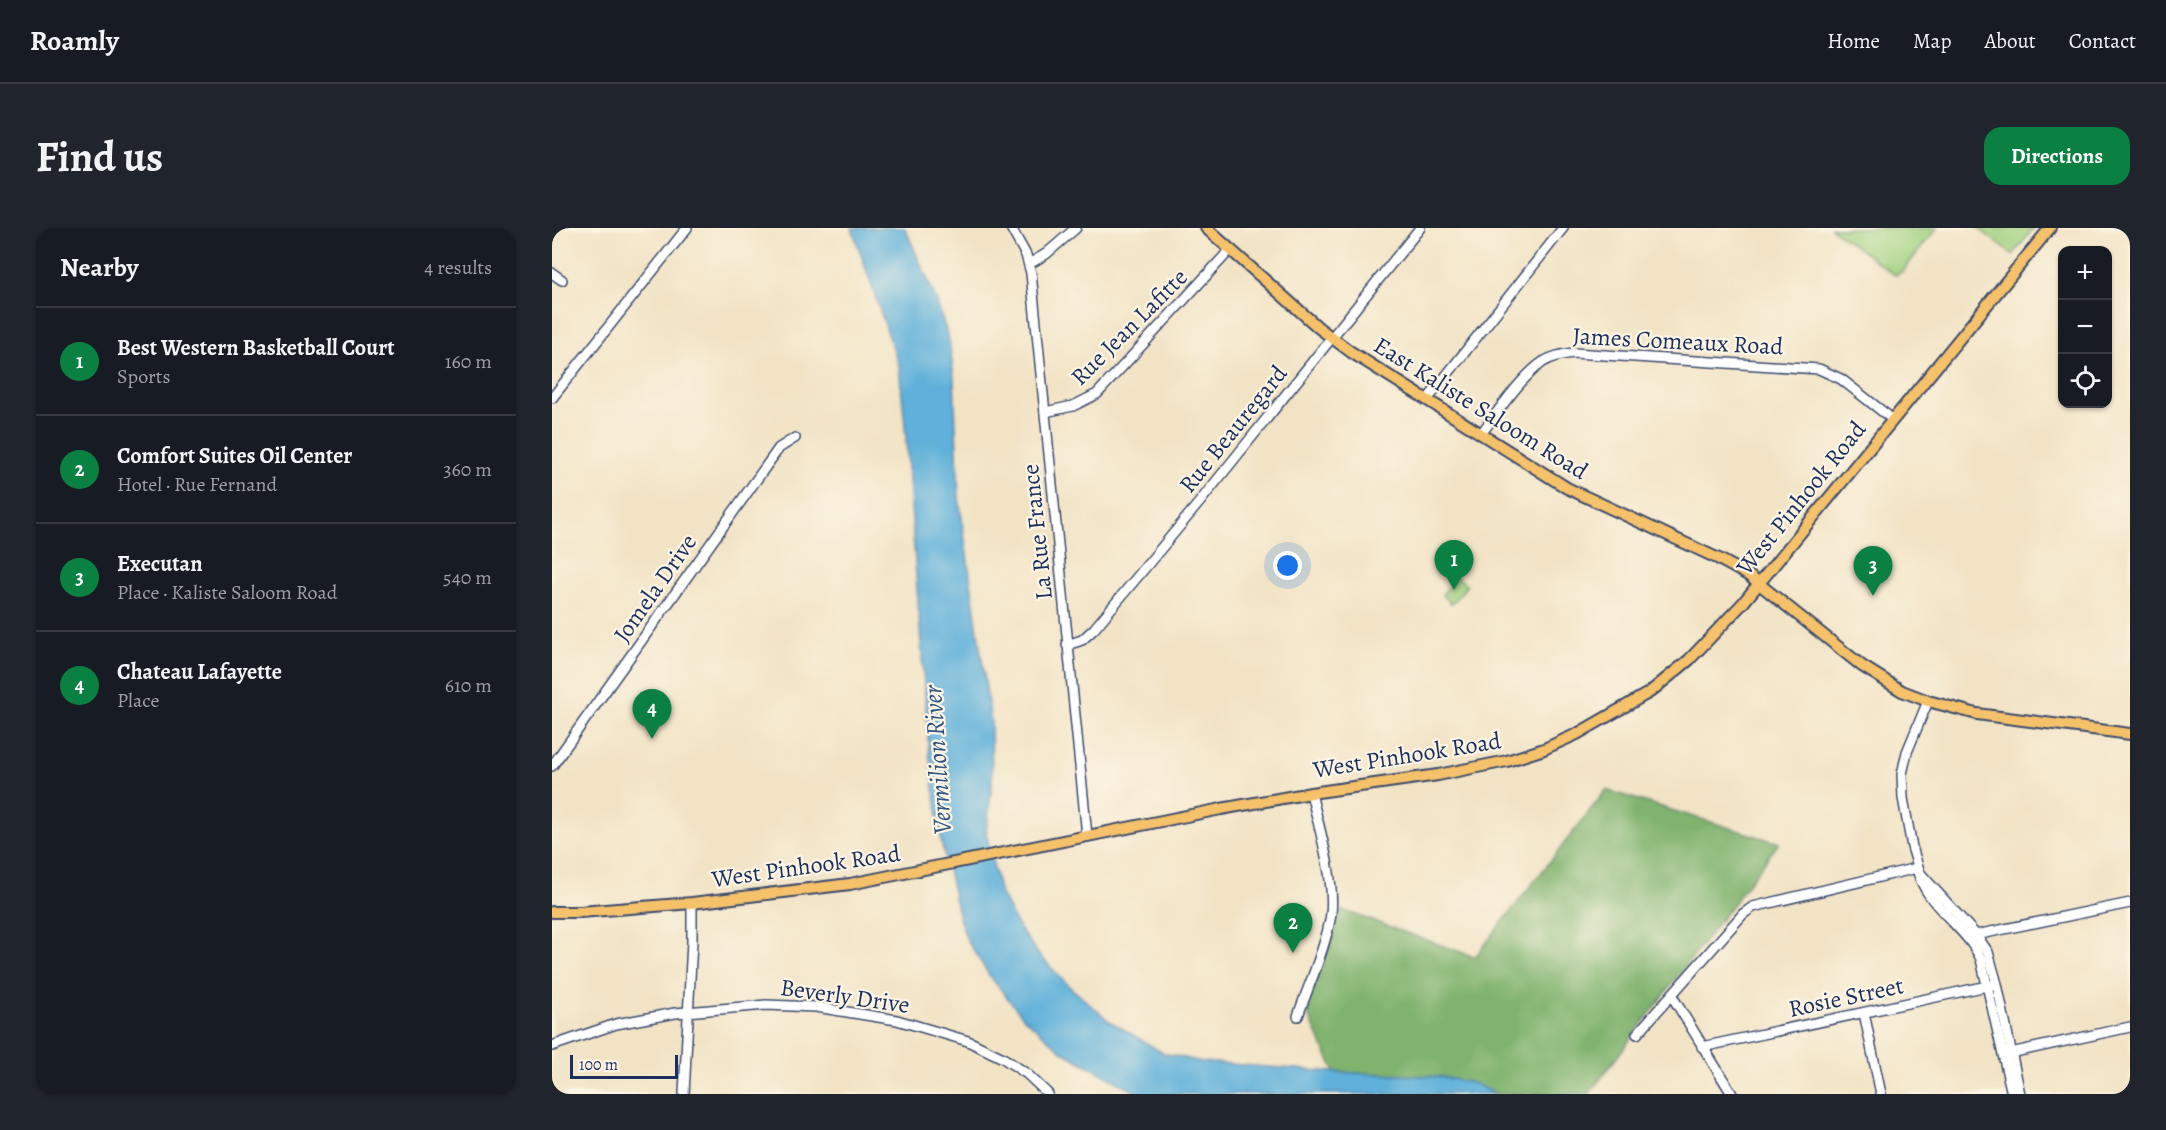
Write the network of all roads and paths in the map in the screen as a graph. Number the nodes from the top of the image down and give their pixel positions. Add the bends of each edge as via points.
1 (687, 228) edge
2 (1011, 228) edge
3 (1076, 228) edge
4 (1206, 228) edge
5 (1420, 228) edge
6 (1563, 228) edge
7 (2050, 228) edge
8 (1230, 250) junction
9 (1029, 264) junction
10 (552, 273) edge
11 (562, 280) dead end
12 (1331, 338) junction
13 (552, 398) edge
14 (1427, 400) junction
15 (1045, 412) junction
16 (1892, 419) junction
17 (1481, 434) junction
18 (795, 438) dead end
19 (1759, 583) junction
20 (1068, 645) junction
21 (1928, 701) junction
22 (2130, 734) edge
23 (552, 766) edge
24 (1311, 793) junction
25 (1087, 836) junction
26 (1917, 867) junction
27 (692, 903) junction
28 (2130, 903) edge
29 (552, 912) edge
30 (1972, 936) junction
31 (1993, 985) junction
32 (1671, 996) junction
33 (687, 1011) junction
34 (1864, 1013) junction
35 (1298, 1016) dead end
36 (2130, 1027) edge
37 (1637, 1034) dead end
38 (552, 1046) edge
39 (1702, 1047) junction
40 (2007, 1054) junction
41 (684, 1094) edge
42 (1047, 1094) edge
43 (1732, 1094) edge
44 (1881, 1094) edge
45 (2012, 1094) edge
46 (2020, 1094) edge

1 - 13 street
2 - 9 street, La Rue France
3 - 9 street via 1046,255
4 - 8 main road, East Kaliste Saloom Road
5 - 12 street, Rue Beauregard
6 - 14 street
7 - 16 main road, West Pinhook Road
8 - 12 main road, East Kaliste Saloom Road
8 - 15 street, Rue Jean Lafitte via 1097,394 1073,406
9 - 15 street, La Rue France
10 - 11 street
12 - 14 main road, East Kaliste Saloom Road
12 - 20 street, Rue Beauregard via 1094,629 1082,640
14 - 17 main road, East Kaliste Saloom Road
15 - 20 street, La Rue France
16 - 17 street, James Comeaux Road via 1841,379 1819,369 1574,353 1558,355 1536,367
16 - 19 main road, West Pinhook Road
17 - 19 main road, East Kaliste Saloom Road via 1567,488 1719,559
18 - 23 street, Jomela Drive via 779,448
19 - 21 main road, East Kaliste Saloom Road via 1871,673
19 - 24 main road, West Pinhook Road via 1708,641 1673,673 1626,707 1567,739 1518,758 1474,768
20 - 25 street, La Rue France
21 - 22 main road, East Kaliste Saloom Road via 1992,716
21 - 26 street via 1902,774
24 - 25 main road, West Pinhook Road
24 - 35 street via 1331,906 1328,929
25 - 27 main road, West Pinhook Road via 850,884
26 - 30 street
26 - 32 street via 1753,907
27 - 29 main road, West Pinhook Road
27 - 33 street
28 - 30 street
30 - 31 street via 1988,952
31 - 34 street, Rosie Street
31 - 40 street
32 - 37 street
32 - 39 street
33 - 38 street, Beverly Drive via 616,1024
33 - 41 street
33 - 42 street, Beverly Drive via 766,1005 897,1020 985,1048 1027,1074
34 - 39 street, Rosie Street
34 - 44 street
36 - 40 street
39 - 43 street
40 - 45 street
40 - 46 street

